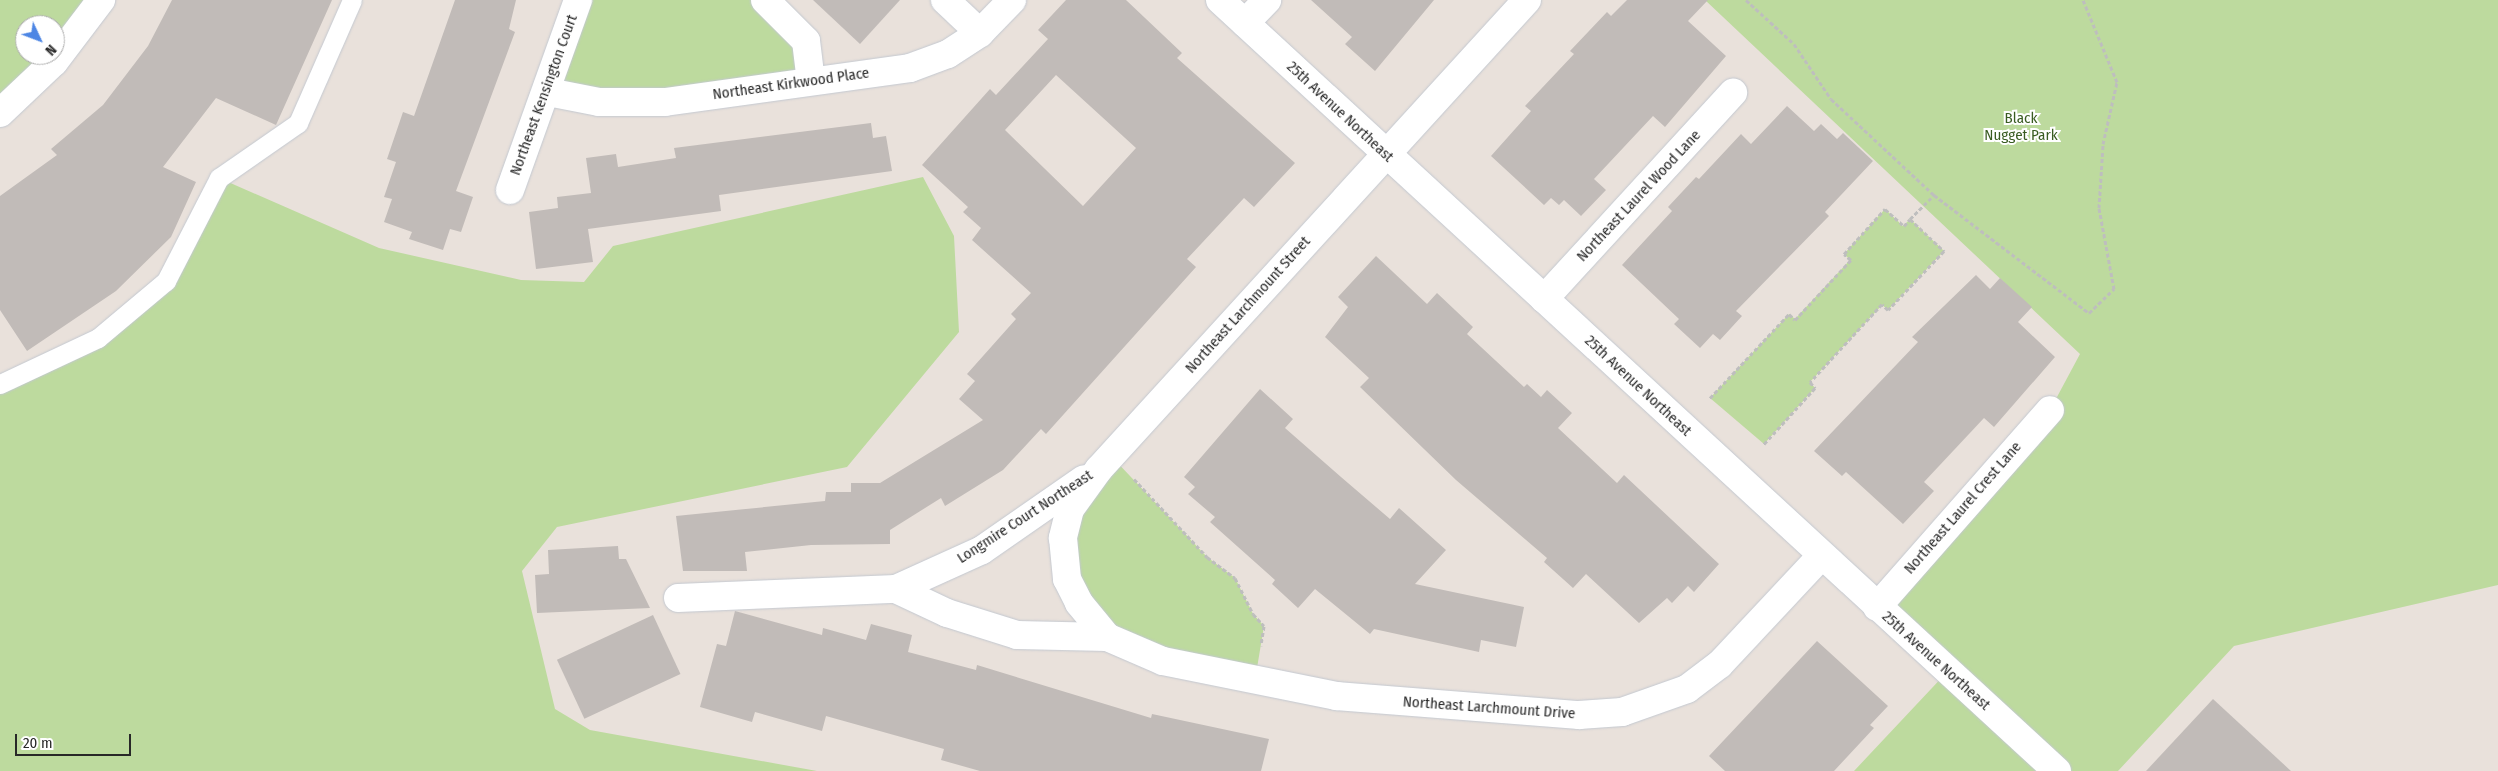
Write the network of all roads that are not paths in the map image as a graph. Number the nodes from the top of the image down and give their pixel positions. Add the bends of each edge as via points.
1 (101, 0) edge
2 (352, 0) edge
3 (578, 0) edge
4 (765, 0) edge
5 (945, 0) edge
6 (1012, 0) edge
7 (1220, 0) edge
8 (1267, 0) edge
9 (1526, 0) edge
10 (1245, 23) junction
11 (980, 34) junction
12 (811, 79) junction
13 (548, 92) junction
14 (1733, 93) dead end
15 (0, 112) edge
16 (1385, 154) junction
17 (510, 190) dead end
18 (1544, 299) junction
19 (0, 384) edge
20 (2050, 410) dead end
21 (1099, 469) junction
22 (1821, 556) junction
23 (896, 589) junction
24 (678, 598) dead end
25 (1877, 607) junction
26 (1107, 637) junction
27 (2057, 771) edge

1 - 15 street via 54,62
2 - 19 lane via 298,123 219,178 166,281 98,338
3 - 13 street, Northeast Kensington Court
4 - 12 street via 806,41
5 - 11 street
6 - 11 street, Northeast Kirkwood Place
7 - 10 street, 25th Avenue Northeast
8 - 10 street
9 - 16 street, Northeast Larchmount Street
10 - 16 street, 25th Avenue Northeast
11 - 12 street, Northeast Kirkwood Place via 948,54 910,68
12 - 13 street, Northeast Kirkwood Place via 666,102 599,102
13 - 17 street, Northeast Kensington Court
14 - 18 street, Northeast Laurel Wood Lane
16 - 18 street, 25th Avenue Northeast
16 - 21 street, Northeast Larchmount Street
18 - 22 street, 25th Avenue Northeast
20 - 25 street, Northeast Laurel Crest Lane
21 - 23 street, Longmire Court Northeast via 982,550
21 - 26 street, Northeast Larchmount Street via 1070,509 1063,558 1079,603
22 - 25 street, 25th Avenue Northeast
22 - 26 street, Northeast Larchmount Drive via 1720,664 1687,688 1622,712 1579,715 1471,709 1336,696 1163,661
23 - 24 street, Longmire Court Northeast
23 - 26 street, Longmire Court Northeast via 947,613 1017,635
25 - 27 street, 25th Avenue Northeast

